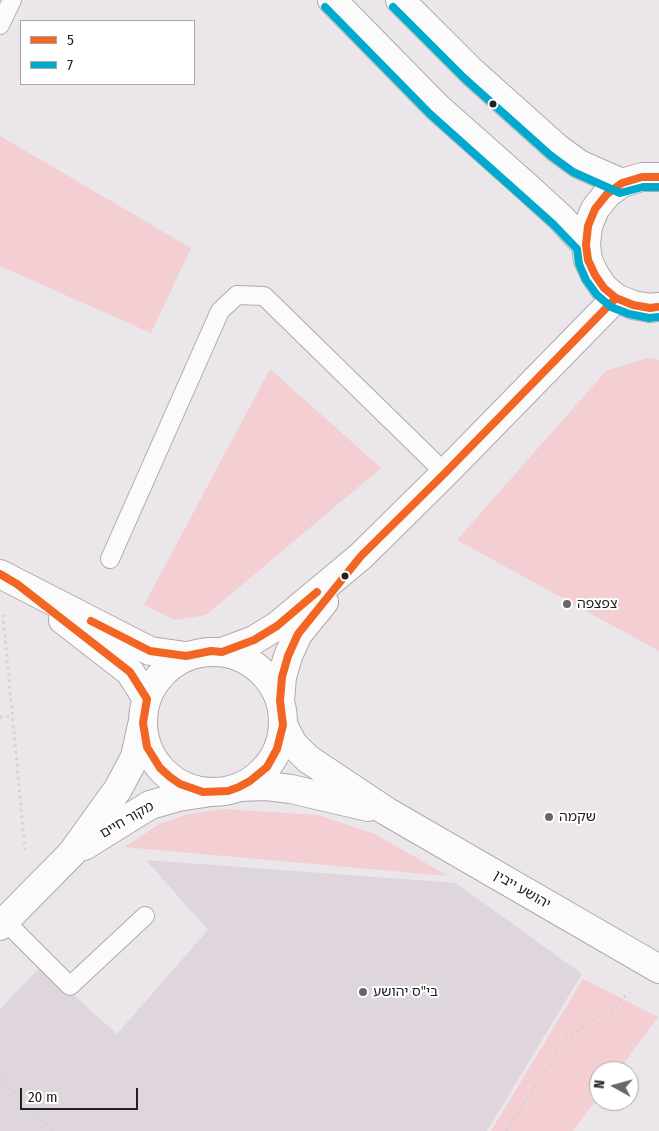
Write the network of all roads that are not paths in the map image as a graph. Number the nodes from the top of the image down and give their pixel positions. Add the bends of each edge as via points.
1 (12, 0) edge
2 (332, 0) edge
3 (400, 0) edge
4 (0, 25) edge
5 (659, 177) edge
6 (622, 183) junction
7 (586, 245) junction
8 (616, 298) junction
9 (659, 307) edge
10 (445, 473) junction
11 (361, 556) junction
12 (110, 559) dead end
13 (8, 579) edge
14 (222, 652) junction
15 (186, 656) junction
16 (145, 711) junction
17 (282, 713) junction
18 (228, 790) junction
19 (386, 811) junction
20 (72, 853) junction
21 (145, 916) dead end
22 (2, 924) edge
23 (656, 967) edge

1 - 4 lane
2 - 7 street via 437,107 526,186
3 - 6 street via 471,71 557,148 579,164
5 - 6 street via 642,177
6 - 7 street via 595,209 588,226
7 - 8 street via 595,275
8 - 9 street via 633,305
8 - 10 street
10 - 11 street
10 - 12 lane via 264,296 237,296 220,311
11 - 14 street via 277,626 254,640
11 - 17 street via 298,634 284,670
13 - 15 street via 150,651
13 - 16 street via 130,672
14 - 15 street
14 - 17 street via 246,659 267,677 276,690
15 - 16 street via 158,677 151,687
16 - 18 street via 147,747 160,768 180,784 203,792
16 - 20 street, מקור חיים via 135,757 118,789
17 - 18 street via 282,737 272,760 260,774
17 - 19 street, יהושע ייבין via 293,744 308,759
18 - 19 street, יהושע ייבין via 266,786 291,789
18 - 20 street, מקור חיים via 178,796 150,805
19 - 23 street, יהושע ייבין
20 - 22 street, מקור חיים
21 - 22 lane via 70,986

